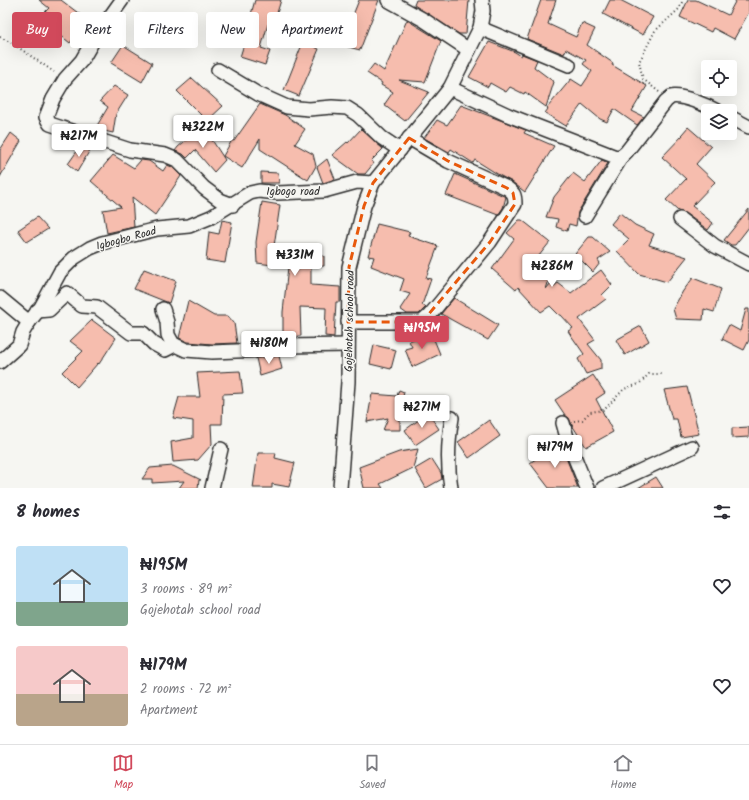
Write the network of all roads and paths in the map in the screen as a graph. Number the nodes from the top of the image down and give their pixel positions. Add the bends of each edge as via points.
1 (122, 0) edge
2 (388, 0) edge
3 (482, 0) edge
4 (683, 0) edge
5 (480, 28) junction
6 (0, 37) edge
7 (469, 50) junction
8 (569, 66) dead end
9 (218, 70) dead end
10 (66, 79) junction
11 (450, 88) junction
12 (668, 99) junction
13 (703, 104) edge
14 (737, 120) edge
15 (749, 126) edge
16 (408, 138) junction
17 (400, 150) junction
18 (622, 156) junction
19 (373, 183) junction
20 (233, 205) junction
21 (584, 216) dead end
22 (680, 219) dead end
23 (749, 264) edge
24 (0, 298) edge
25 (163, 309) dead end
26 (37, 311) junction
27 (28, 322) junction
28 (348, 322) junction
29 (175, 345) junction
30 (348, 345) junction
31 (0, 362) edge
32 (662, 374) dead end
33 (452, 418) dead end
34 (563, 423) joint
35 (692, 447) dead end
36 (220, 450) dead end
37 (212, 488) edge
38 (340, 488) edge
39 (451, 488) edge
40 (587, 488) edge
41 (603, 488) edge

1 - 10 street via 94,38 82,60
2 - 7 street
3 - 5 street, Gojehotah school road
4 - 12 path via 678,9 655,30 639,62 643,79
5 - 7 street, Gojehotah school road
5 - 8 street
6 - 10 path
7 - 11 street, Gojehotah school road
9 - 17 street via 258,94 287,107 347,108
10 - 20 street via 48,110 46,117 50,124 130,150 164,155 177,160 204,188 220,200
11 - 16 street, Gojehotah school road
11 - 18 street via 508,115 616,157
12 - 13 street via 676,97
12 - 18 street
14 - 15 street
16 - 17 street, Gojehotah school road
16 - 28 street via 448,162 507,188 513,192 515,204 490,242 422,322
17 - 19 street, Gojehotah school road
18 - 21 street
19 - 20 street, Igbogo road via 357,182 324,191 259,191
19 - 28 street, Gojehotah school road via 364,206 349,267
20 - 26 street, Igbogbo Road via 189,226 157,229 90,248 74,258 60,272
22 - 23 street via 715,246
24 - 27 street
25 - 29 street via 168,335
26 - 27 street, Igbogbo Road
26 - 29 street via 49,310 67,293 82,306 97,306 131,333 143,332 154,344 165,350
27 - 31 street, Igbogbo Road via 19,345
28 - 30 street, Gojehotah school road
29 - 30 street via 186,350 212,352 264,350 287,346
30 - 38 street, Gojehotah school road via 348,382
32 - 34 path via 649,374 639,384 624,389 604,410 590,412 582,420
33 - 39 street via 448,438
34 - 40 street
35 - 41 street
36 - 37 street

